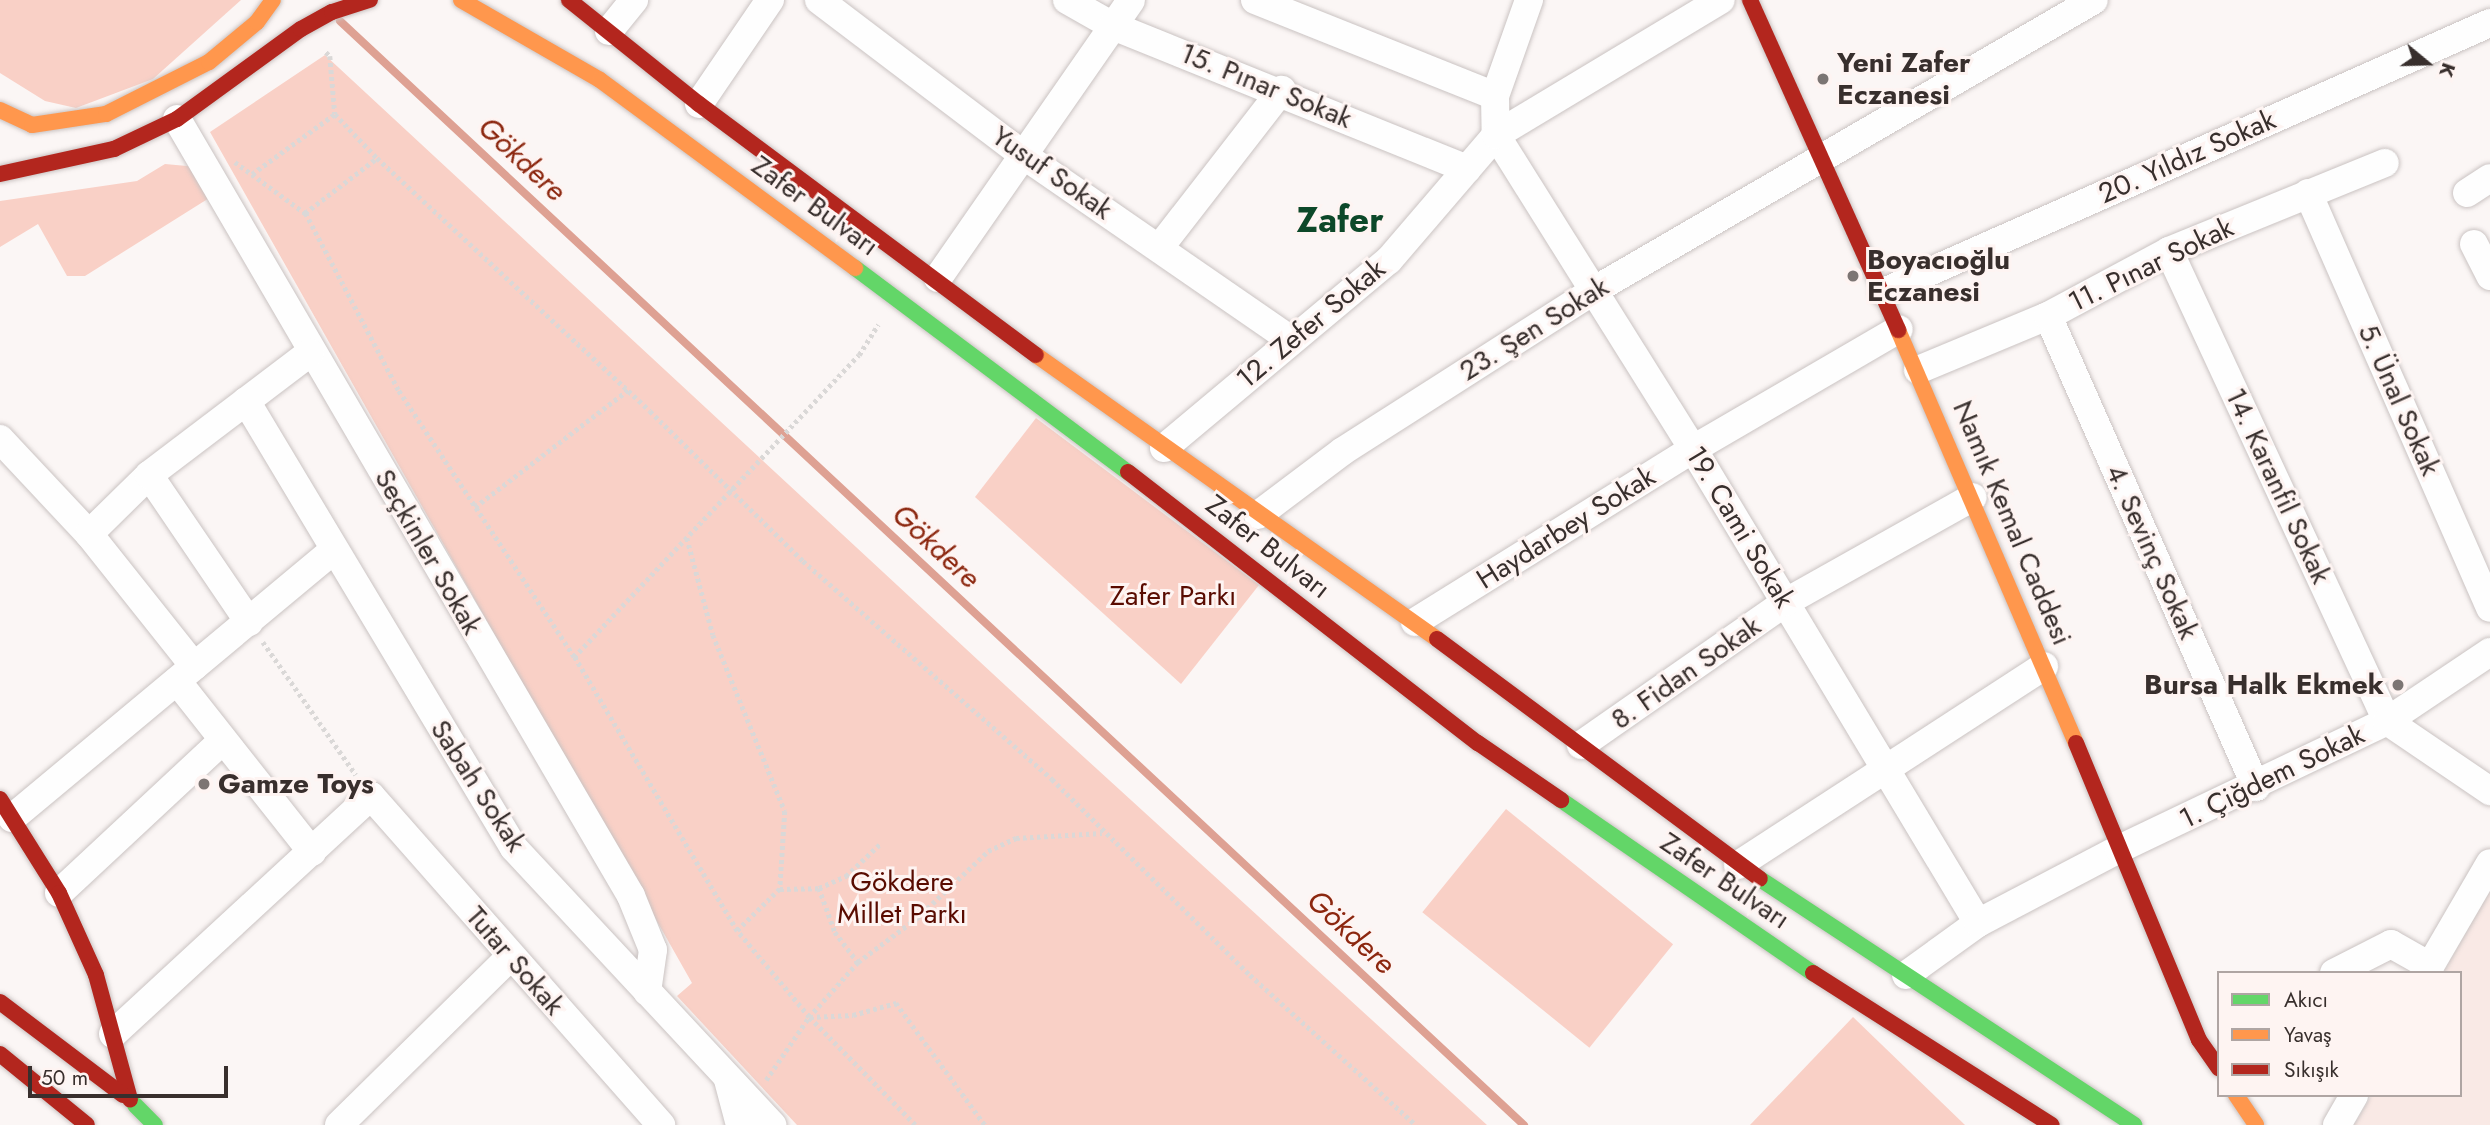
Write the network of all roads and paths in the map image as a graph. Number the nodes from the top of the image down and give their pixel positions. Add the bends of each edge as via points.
1 (272, 0) edge
2 (370, 0) edge
3 (461, 0) edge
4 (569, 0) edge
5 (614, 0) edge
6 (634, 0) edge
7 (770, 0) edge
8 (819, 0) edge
9 (1067, 0) edge
10 (1131, 0) edge
11 (1255, 0) edge
12 (1529, 0) edge
13 (1721, 0) edge
14 (1750, 0) edge
15 (2094, 0) edge
16 (2490, 23) edge
17 (1113, 26) junction
18 (301, 29) junction
19 (609, 31) junction
20 (1282, 90) junction
21 (1494, 96) junction
22 (699, 104) junction
23 (0, 110) edge
24 (335, 114) junction
25 (177, 119) junction
26 (1496, 135) junction
27 (1023, 155) junction
28 (230, 158) dead end
29 (377, 158) junction
30 (1822, 161) junction
31 (2385, 163) dead end
32 (1467, 169) junction
33 (0, 174) edge
34 (252, 174) junction
35 (2308, 193) junction
36 (305, 213) junction
37 (2474, 244) dead end
38 (1160, 247) junction
39 (2169, 251) junction
40 (2490, 275) edge
41 (938, 278) junction
42 (1593, 291) junction
43 (1884, 292) junction
44 (2048, 316) junction
45 (1899, 329) junction
46 (1290, 339) junction
47 (310, 352) junction
48 (859, 355) dead end
49 (1918, 370) junction
50 (628, 390) junction
51 (246, 401) junction
52 (0, 439) edge
53 (1164, 448) junction
54 (1693, 449) junction
55 (149, 475) junction
56 (731, 492) junction
57 (1973, 497) junction
58 (475, 507) junction
59 (1258, 515) junction
60 (89, 534) junction
61 (687, 538) junction
62 (333, 551) junction
63 (1786, 602) junction
64 (2490, 608) edge
65 (249, 622) junction
66 (1415, 622) junction
67 (2490, 652) edge
68 (574, 657) junction
69 (2044, 666) junction
70 (186, 674) junction
71 (2387, 721) junction
72 (223, 740) junction
73 (1581, 746) junction
74 (1881, 768) junction
75 (2256, 788) junction
76 (2490, 791) edge
77 (371, 796) junction
78 (6, 808) edge
79 (1103, 833) junction
80 (880, 844) dead end
81 (2119, 849) junction
82 (312, 852) junction
83 (2490, 863) edge
84 (1738, 865) junction
85 (819, 888) junction
86 (780, 889) junction
87 (59, 893) junction
88 (1978, 923) junction
89 (737, 932) junction
90 (510, 957) junction
91 (858, 962) junction
92 (2428, 970) edge
93 (2338, 971) edge
94 (1906, 975) junction
95 (647, 992) junction
96 (0, 1002) edge
97 (809, 1017) junction
98 (113, 1034) junction
99 (2209, 1035) edge
100 (0, 1054) edge
101 (2217, 1062) edge
102 (2237, 1097) edge
103 (2353, 1097) edge
104 (130, 1100) junction
105 (746, 1114) edge
106 (652, 1122) edge
107 (90, 1125) edge
108 (138, 1125) edge
109 (155, 1125) edge
110 (339, 1125) edge
111 (772, 1125) edge
112 (915, 1125) edge
113 (985, 1125) edge
114 (1416, 1125) edge
115 (2052, 1125) edge
116 (2134, 1125) edge
117 (2256, 1125) edge
118 (2337, 1125) edge

1 - 23 main road via 257,22 209,62 106,114 32,125
2 - 18 main road via 332,12
3 - 115 main road, Zafer Bulvarı via 600,80 1053,414 1478,743 1840,991
4 - 19 main road, Zafer Bulvarı
5 - 19 street
6 - 19 street
7 - 22 street
8 - 27 street, Yusuf Sokak
9 - 17 street, 15. Pınar Sokak
10 - 17 street
11 - 21 street
12 - 21 street
13 - 26 street, 12. Zefer Sokak
14 - 30 main road, Namık Kemal Caddesi
15 - 30 street, 23. Şen Sokak
16 - 43 street, 20. Yıldız Sokak
17 - 20 street, 15. Pınar Sokak
17 - 27 street
18 - 24 path via 330,56
18 - 25 main road
19 - 22 main road, Zafer Bulvarı
20 - 32 street, 15. Pınar Sokak
20 - 38 street
21 - 26 street
22 - 41 main road, Zafer Bulvarı
24 - 29 path
24 - 34 path
25 - 33 main road via 114,149
25 - 47 street, Seçkinler Sokak
26 - 32 street, 12. Zefer Sokak
26 - 42 street, 19. Cami Sokak
27 - 38 street, Yusuf Sokak
27 - 41 street
28 - 34 path
29 - 36 path
29 - 50 path
30 - 42 street, 23. Şen Sokak
30 - 43 main road, Namık Kemal Caddesi
31 - 35 street, 11. Pınar Sokak
32 - 46 street, 12. Zefer Sokak via 1390,260
34 - 36 path
35 - 39 street, 11. Pınar Sokak
35 - 64 street, 5. Ünal Sokak
36 - 58 path via 398,390
37 - 40 street
38 - 46 street, Yusuf Sokak
39 - 44 street, 11. Pınar Sokak
39 - 71 street, 14. Karanfil Sokak
41 - 53 main road, Zafer Bulvarı
42 - 54 street, 19. Cami Sokak
42 - 59 street, 23. Şen Sokak via 1343,451
43 - 45 main road, Namık Kemal Caddesi
44 - 49 street, 11. Pınar Sokak
44 - 75 street, 4. Sevinç Sokak
45 - 49 main road, Namık Kemal Caddesi
45 - 54 street, Haydarbey Sokak
46 - 53 street, 12. Zefer Sokak
47 - 51 street
47 - 95 street, Seçkinler Sokak via 631,896 653,950 654,968
48 - 56 path
49 - 57 main road, Namık Kemal Caddesi
50 - 56 path
50 - 58 path
51 - 55 street
51 - 62 street, Sabah Sokak
52 - 60 street
53 - 59 main road, Zafer Bulvarı
54 - 63 street, 19. Cami Sokak
54 - 66 street, Haydarbey Sokak
55 - 60 street
55 - 65 street
56 - 61 path
56 - 79 path via 1052,779
57 - 63 street, 8. Fidan Sokak
57 - 69 main road, Namık Kemal Caddesi
58 - 68 path
59 - 66 main road, Zafer Bulvarı
60 - 70 street
61 - 68 path
61 - 86 path via 713,635 785,811
62 - 65 street
62 - 95 street, Sabah Sokak via 514,848
63 - 73 street, 8. Fidan Sokak
63 - 74 street, 19. Cami Sokak
65 - 70 street
65 - 77 path
66 - 73 main road, Zafer Bulvarı
67 - 71 street, 1. Çiğdem Sokak
68 - 89 path
69 - 74 street
69 - 81 main road, Namık Kemal Caddesi
70 - 72 street
70 - 78 street
71 - 75 street, 1. Çiğdem Sokak
71 - 76 street
72 - 82 street
72 - 87 street
73 - 84 main road, Zafer Bulvarı
74 - 84 street
74 - 88 street, 19. Cami Sokak
75 - 81 street, 1. Çiğdem Sokak
77 - 82 street
77 - 90 street, Tutar Sokak
78 - 87 main road
79 - 91 path via 1016,838 988,850 917,918
79 - 114 path via 1250,975
80 - 85 path via 846,876
81 - 88 street, 1. Çiğdem Sokak
81 - 99 main road, Namık Kemal Caddesi
82 - 98 street
83 - 92 street
84 - 94 main road, Zafer Bulvarı
85 - 86 path
85 - 91 path via 835,932
86 - 89 path
87 - 98 main road via 96,975
88 - 94 street, 1. Çiğdem Sokak
89 - 97 path
90 - 106 street, Tutar Sokak
90 - 110 street
91 - 97 path
92 - 93 street via 2391,944
94 - 116 main road, Zafer Bulvarı
95 - 105 street, Sabah Sokak via 727,1076
96 - 104 main road
97 - 105 path
97 - 112 path
97 - 113 path via 853,1014 896,1003
98 - 104 main road
99 - 101 main road, Namık Kemal Caddesi
100 - 107 main road
102 - 117 main road
103 - 118 street
104 - 107 main road via 97,1102
104 - 108 main road
104 - 109 main road
105 - 111 street

